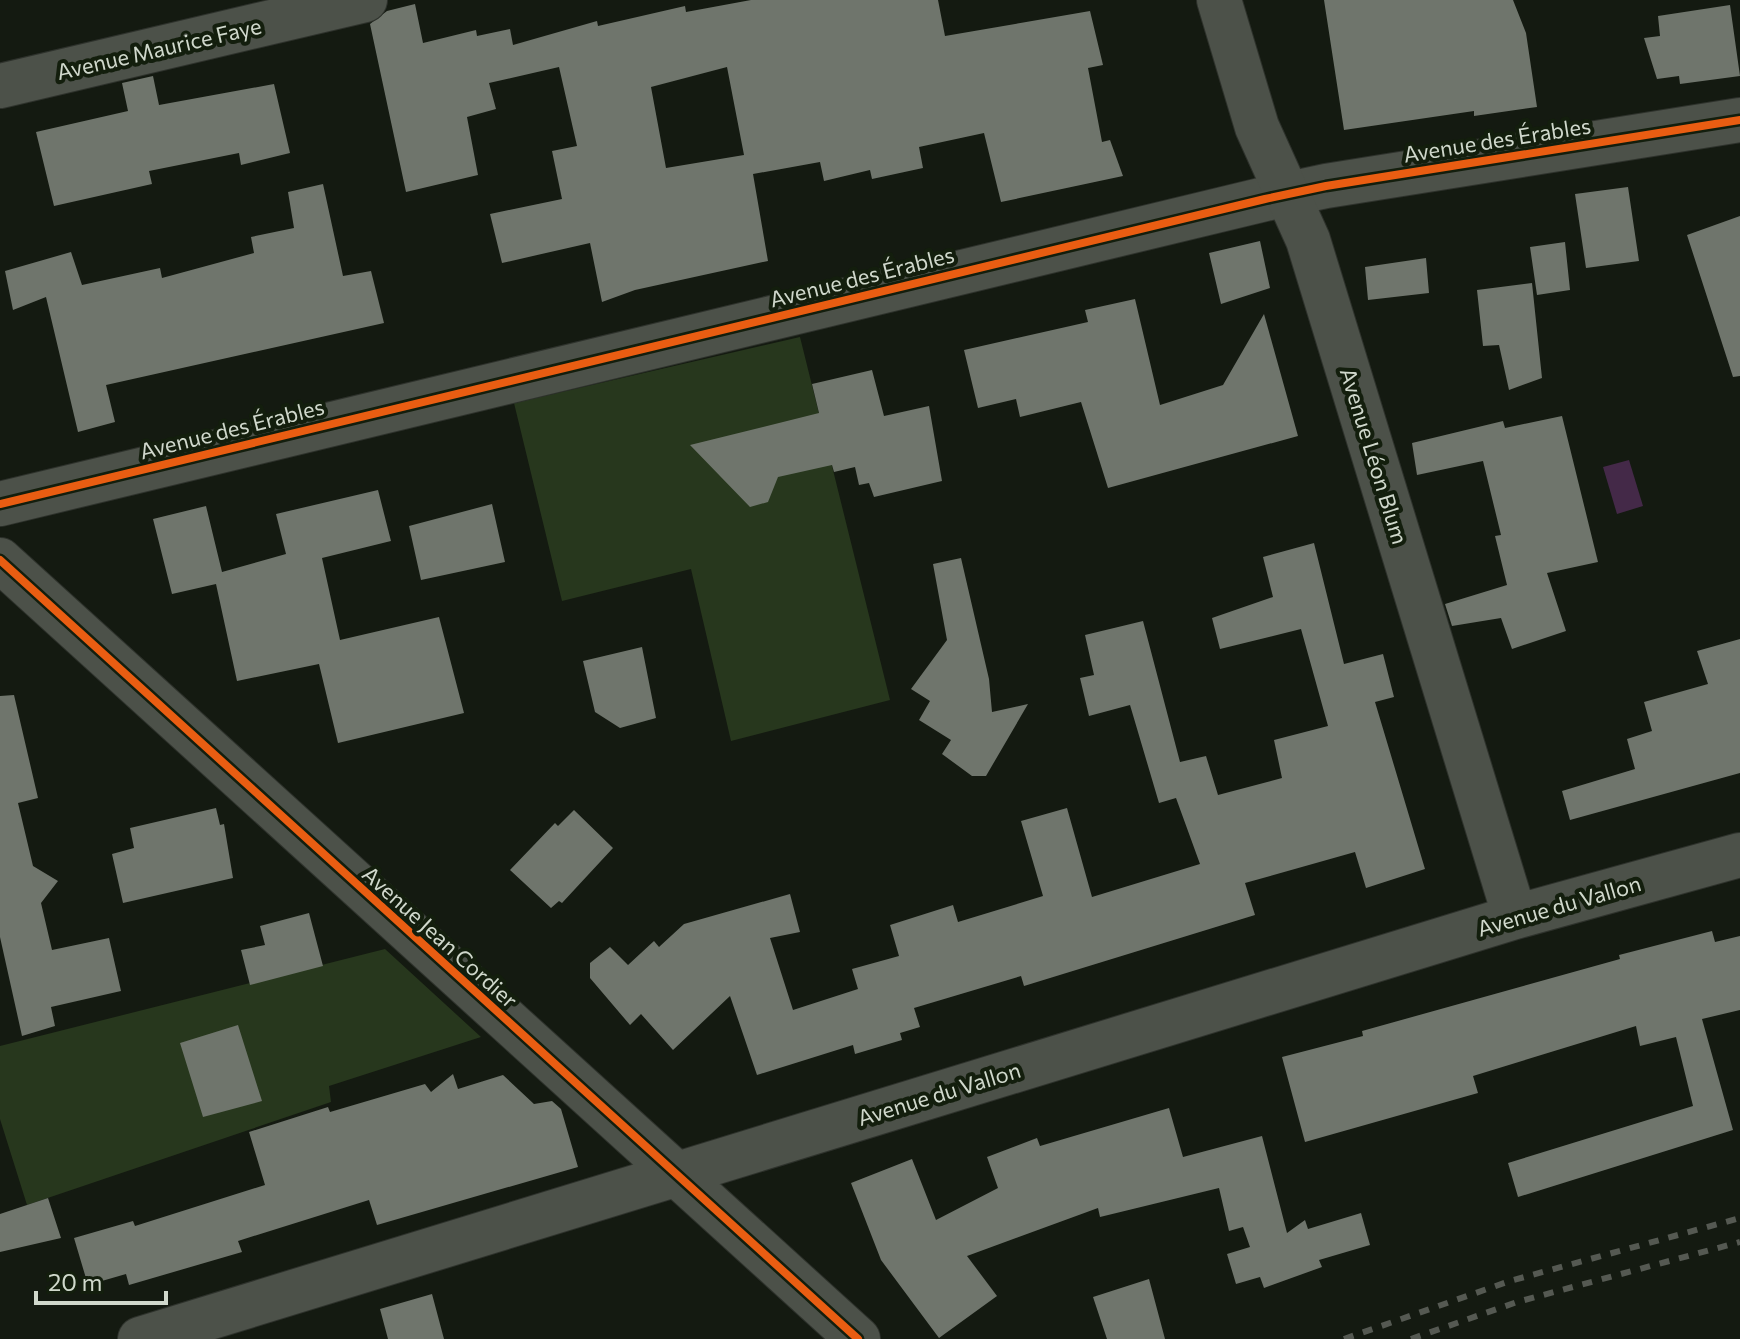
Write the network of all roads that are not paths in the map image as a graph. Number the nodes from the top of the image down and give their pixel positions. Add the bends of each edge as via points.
1 (365, 0) edge
2 (1219, 0) edge
3 (0, 86) edge
4 (1740, 120) edge
5 (1287, 194) junction
6 (0, 504) edge
7 (0, 560) edge
8 (1740, 855) edge
9 (1515, 917) junction
10 (676, 1175) junction
11 (841, 1334) edge
12 (140, 1339) edge

1 - 3 street, Avenue Maurice Faye
2 - 5 street, Avenue Léon Blum via 1257,127
4 - 5 street, Avenue des Érables
5 - 6 street, Avenue des Érables
5 - 9 street, Avenue Léon Blum via 1308,240
7 - 10 street, Avenue Jean Cordier
8 - 9 street, Avenue du Vallon
9 - 10 street, Avenue du Vallon
10 - 11 street, Avenue Jean Cordier
10 - 12 street, Avenue du Vallon

